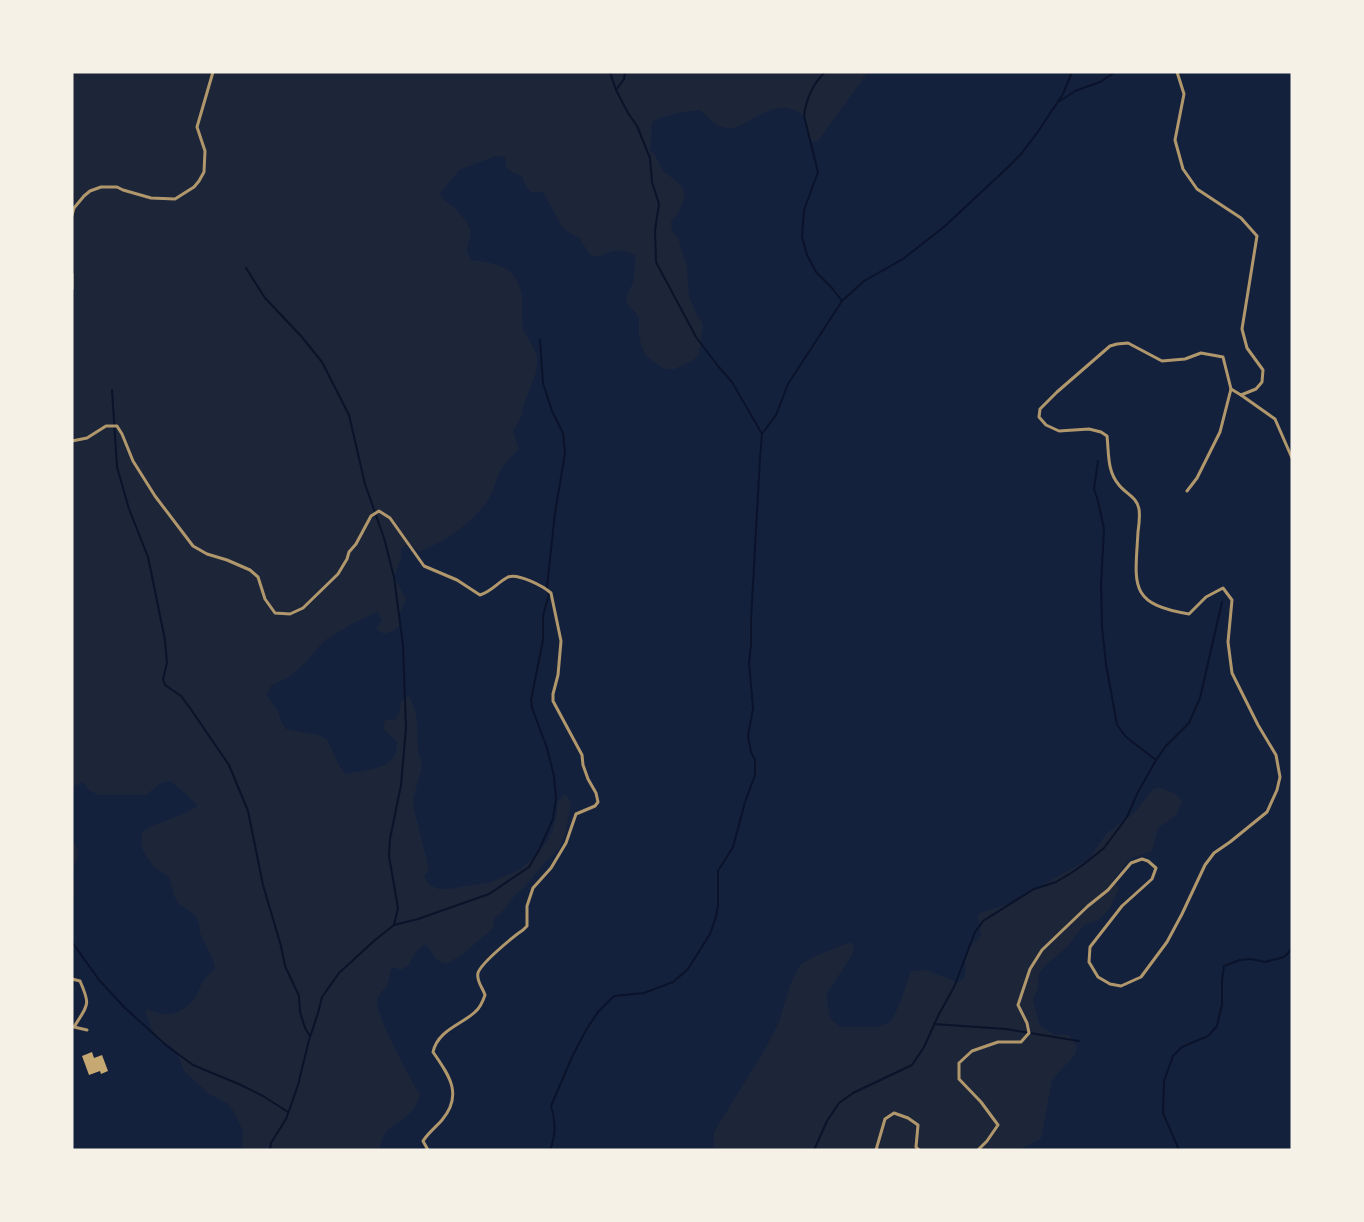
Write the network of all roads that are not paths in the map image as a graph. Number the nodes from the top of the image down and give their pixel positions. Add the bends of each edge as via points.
1 (213, 72) edge
2 (1177, 72) edge
3 (72, 215) edge
4 (72, 273) edge
5 (72, 289) edge
6 (1231, 389) junction
7 (1241, 395) junction
8 (72, 441) edge
9 (1292, 458) edge
10 (1187, 491) dead end
11 (72, 980) edge
12 (87, 1030) dead end
13 (428, 1150) edge
14 (876, 1150) edge
15 (919, 1150) edge
16 (978, 1150) edge

1 - 3 street via 197,127 205,151 204,172 194,187 176,199 101,187 84,196
2 - 7 street via 1184,94 1175,140 1183,169 1197,189 1241,218 1257,236 1242,329 1247,348 1263,370 1262,382
4 - 5 street
6 - 7 street
6 - 10 street via 1220,432
6 - 16 street via 1223,357 1201,352 1185,359 1162,361 1128,343 1117,344 1040,409 1039,417 1059,431 1089,429 1107,436 1110,470 1119,485 1136,499 1139,510 1139,591 1154,605 1189,614 1222,588 1232,600 1228,642 1232,673 1276,755 1280,777 1267,812 1214,853 1205,865 1167,942 1141,977 1121,986 1110,984 1098,977 1089,962 1090,947 1122,906 1152,879 1156,868 1142,859 1131,863 1108,890 1042,950 1030,969 1018,1005 1029,1034 1021,1042 998,1042 972,1051 959,1063 959,1079 998,1125
7 - 9 street via 1275,419
8 - 13 street via 87,438 106,426 117,426 155,496 192,546 258,577 265,599 275,613 290,614 303,608 338,574 371,516 379,511 390,518 424,566 480,595 512,576 551,592 561,641 553,700 582,755 598,802 576,814 566,843 533,888 527,906 527,926 478,972 485,995 480,1007 437,1041 433,1052 453,1091 444,1119 423,1141
11 - 12 street via 80,981 88,998 74,1027
14 - 15 street via 885,1119 894,1113 918,1125

